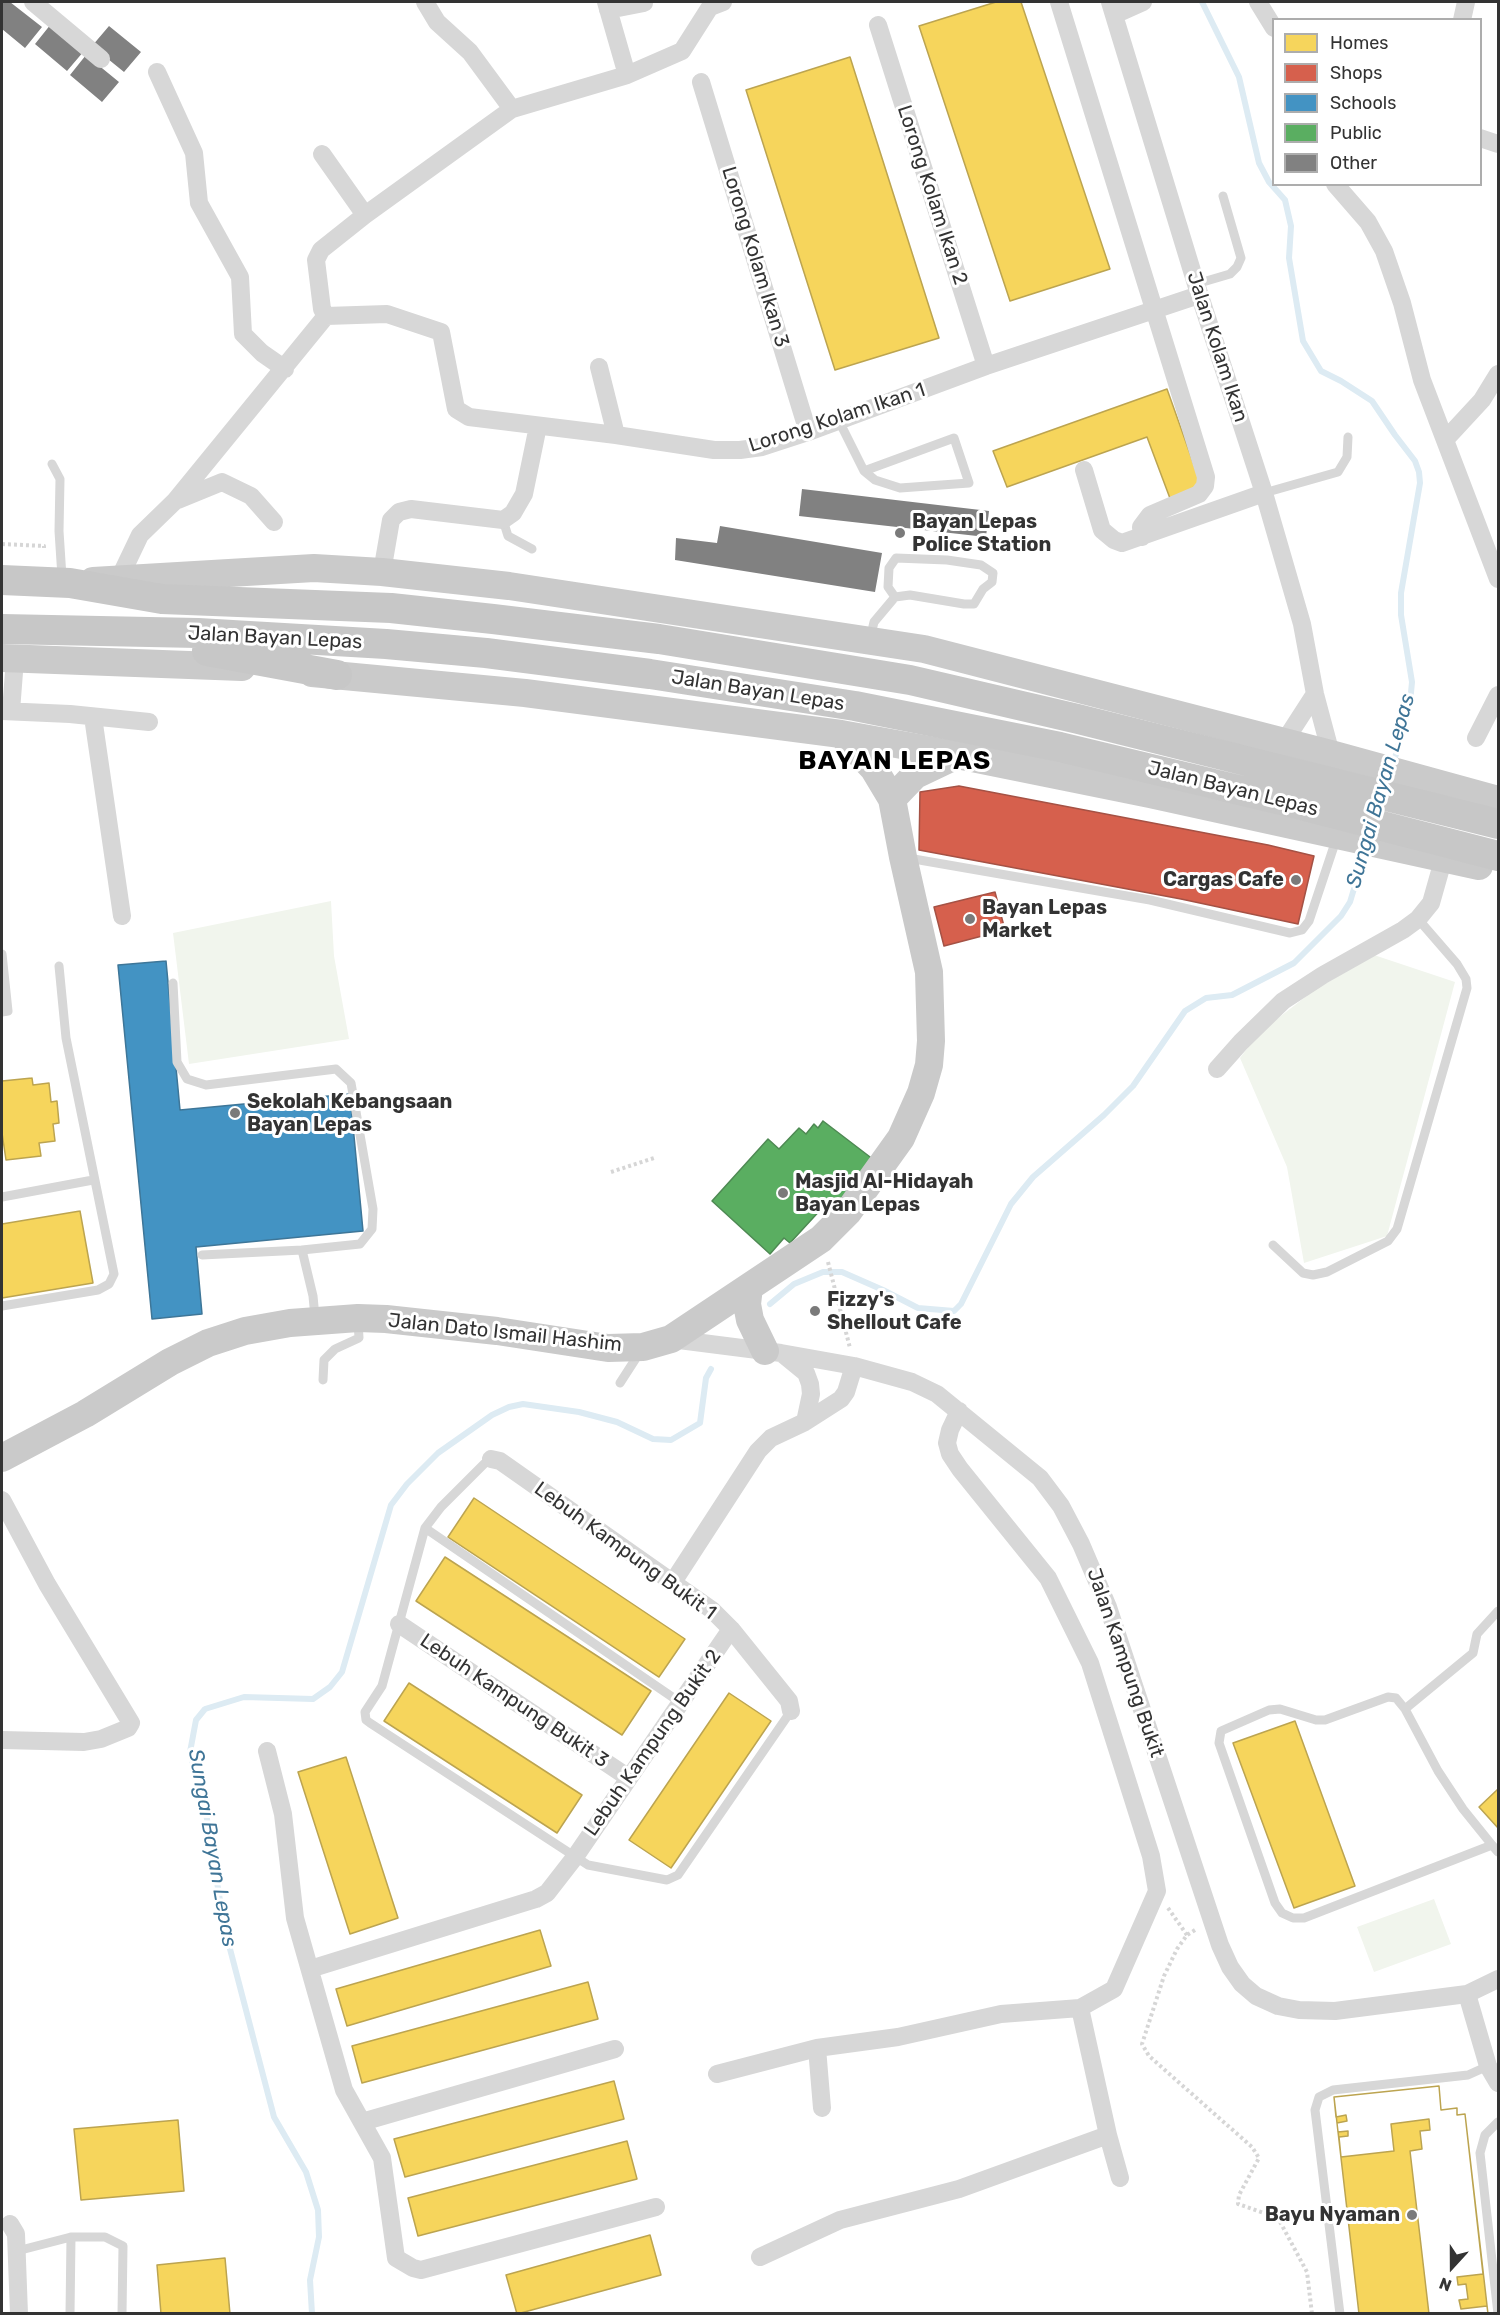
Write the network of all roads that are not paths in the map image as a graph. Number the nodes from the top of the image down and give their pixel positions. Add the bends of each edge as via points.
1 (33, 2) edge
2 (425, 2) edge
3 (723, 2) edge
4 (1059, 2) edge
5 (1143, 2) edge
6 (1258, 2) edge
7 (1466, 2) edge
8 (644, 3) dead end
9 (607, 6) edge
10 (1112, 8) edge
11 (1462, 18) edge
12 (878, 25) dead end
13 (1272, 25) edge
14 (101, 59) dead end
15 (157, 72) dead end
16 (627, 75) junction
17 (701, 82) dead end
18 (512, 109) junction
19 (1482, 139) edge
20 (1498, 144) edge
21 (322, 153) dead end
22 (1337, 186) edge
23 (1222, 196) dead end
24 (365, 215) junction
25 (1197, 290) junction
26 (1154, 309) junction
27 (326, 316) junction
28 (986, 366) junction
29 (599, 367) dead end
30 (285, 369) junction
31 (1498, 374) edge
32 (838, 419) junction
33 (538, 426) junction
34 (808, 432) junction
35 (616, 435) junction
36 (1348, 437) dead end
37 (1445, 440) junction
38 (52, 464) dead end
39 (1084, 470) dead end
40 (864, 471) junction
41 (1264, 493) junction
42 (175, 501) junction
43 (503, 520) junction
44 (274, 522) dead end
45 (1142, 537) junction
46 (532, 549) dead end
47 (1497, 569) edge
48 (382, 572) junction
49 (118, 579) junction
50 (2, 580) edge
51 (66, 583) junction
52 (895, 597) junction
53 (2, 629) edge
54 (64, 629) junction
55 (869, 641) junction
56 (8, 658) edge
57 (336, 675) junction
58 (1315, 694) junction
59 (1498, 694) edge
60 (6, 711) edge
61 (1171, 713) junction
62 (93, 717) junction
63 (149, 722) dead end
64 (1218, 725) junction
65 (841, 735) junction
66 (1476, 738) dead end
67 (1284, 742) junction
68 (1331, 754) junction
69 (957, 755) junction
70 (1150, 794) junction
71 (892, 799) junction
72 (1498, 800) edge
73 (1197, 804) junction
74 (1498, 824) edge
75 (1346, 837) junction
76 (1498, 856) edge
77 (903, 857) junction
78 (1444, 857) junction
79 (1498, 870) edge
80 (123, 916) dead end
81 (1418, 919) junction
82 (2, 954) edge
83 (59, 966) dead end
84 (173, 983) dead end
85 (2, 1012) edge
86 (1217, 1069) dead end
87 (93, 1180) junction
88 (2, 1197) edge
89 (1273, 1245) dead end
90 (302, 1250) junction
91 (201, 1255) dead end
92 (749, 1287) junction
93 (2, 1306) edge
94 (358, 1318) junction
95 (315, 1321) junction
96 (672, 1339) junction
97 (643, 1347) junction
98 (773, 1352) junction
99 (854, 1366) junction
100 (322, 1380) dead end
101 (620, 1383) dead end
102 (959, 1411) junction
103 (805, 1422) junction
104 (2, 1458) edge
105 (492, 1460) joint
106 (2, 1500) edge
107 (425, 1528) junction
108 (673, 1582) junction
109 (1498, 1611) edge
110 (399, 1624) junction
111 (731, 1629) junction
112 (681, 1703) junction
113 (1405, 1709) junction
114 (791, 1711) joint
115 (2, 1740) edge
116 (267, 1751) dead end
117 (629, 1778) junction
118 (1495, 1848) edge
119 (575, 1857) junction
120 (310, 1969) junction
121 (1498, 1978) edge
122 (1467, 1994) junction
123 (1080, 2008) junction
124 (817, 2048) junction
125 (615, 2049) dead end
126 (1488, 2066) junction
127 (717, 2074) dead end
128 (1498, 2083) edge
129 (822, 2108) dead end
130 (362, 2122) junction
131 (1498, 2122) edge
132 (1108, 2135) junction
133 (1120, 2178) dead end
134 (656, 2207) dead end
135 (10, 2224) dead end
136 (71, 2237) junction
137 (16, 2251) junction
138 (760, 2257) dead end
139 (19, 2313) edge
140 (70, 2313) edge
141 (122, 2313) edge
142 (1340, 2313) edge
143 (1498, 2313) edge

1 - 14 street
2 - 18 street via 436,22 470,52
3 - 16 street via 710,7 682,51
4 - 26 street
5 - 10 street
6 - 13 street
7 - 11 street
8 - 9 street
9 - 16 street
10 - 25 street, Jalan Kolam Ikan
12 - 28 street, Lorong Kolam Ikan 2
15 - 30 street via 194,153 199,203 240,277 243,334
16 - 18 street
17 - 34 street, Lorong Kolam Ikan 3
18 - 24 street
19 - 20 street
21 - 24 street
22 - 37 street via 1368,222 1384,251 1422,380
23 - 25 lane via 1241,258 1230,274
24 - 27 street via 321,250 316,260
25 - 26 street, Lorong Kolam Ikan 1
25 - 41 street, Jalan Kolam Ikan
26 - 28 street, Lorong Kolam Ikan 1
26 - 45 street via 1206,477 1198,494 1150,515 1142,527
27 - 30 street
27 - 33 street, Lorong Kolam Ikan 1 via 387,314 441,332 456,409 469,417
28 - 32 street, Lorong Kolam Ikan 1
29 - 35 street
30 - 42 street
31 - 37 street via 1482,399
32 - 34 street, Lorong Kolam Ikan 1
32 - 40 lane
33 - 35 street, Lorong Kolam Ikan 1
33 - 43 street via 524,494 513,513
34 - 35 street, Lorong Kolam Ikan 1 via 740,450 714,450
36 - 41 lane via 1347,457 1338,472
37 - 47 street
38 - 51 lane via 60,479 59,531
39 - 45 street via 1102,530 1122,543
40 - 40 lane via 875,480 900,488 969,483 954,438
41 - 45 street
41 - 58 street, Jalan Kolam Ikan via 1302,624
42 - 44 street via 222,482 251,496
42 - 49 street via 140,535
43 - 46 lane via 508,536
43 - 48 street via 411,509 399,512 391,520
48 - 49 main road, Jalan Bayan Lepas via 314,568
48 - 55 main road, Jalan Bayan Lepas via 508,586
49 - 51 main road, Jalan Bayan Lepas
50 - 51 highway, Jalan Bayan Lepas
51 - 74 highway, Jalan Bayan Lepas via 162,599 391,608 659,639 910,680
52 - 52 lane via 910,595 974,604 992,582 993,573 981,565 896,558 888,568 888,587
52 - 55 lane via 874,622
53 - 54 highway, Jalan Bayan Lepas
54 - 57 highway
54 - 76 highway, Jalan Bayan Lepas via 198,633 486,653 855,706 1060,747
55 - 61 main road, Jalan Bayan Lepas via 924,650
56 - 57 main road, Jalan Bayan Lepas via 251,667
56 - 60 street
57 - 65 main road, Jalan Bayan Lepas via 525,693
58 - 67 street
58 - 68 street, Jalan Kolam Ikan
59 - 66 street
60 - 62 street
61 - 64 main road, Jalan Bayan Lepas
61 - 70 main road via 1181,737 1180,752 1171,773
62 - 63 street
62 - 80 street
64 - 67 main road, Jalan Bayan Lepas
64 - 73 main road via 1199,745 1188,769 1190,790
65 - 69 main road, Jalan Bayan Lepas
65 - 71 main road, Jalan Dato Ismail Hashim via 874,769
67 - 68 main road, Jalan Bayan Lepas
68 - 72 main road, Jalan Bayan Lepas
69 - 70 main road, Jalan Bayan Lepas
69 - 71 main road via 915,775
70 - 73 main road, Jalan Bayan Lepas
71 - 77 main road, Jalan Dato Ismail Hashim
73 - 75 main road, Jalan Bayan Lepas
75 - 77 lane via 1309,921 1302,930 1290,933 1150,900
75 - 78 main road, Jalan Bayan Lepas
77 - 92 main road, Jalan Dato Ismail Hashim via 929,972 932,1041 921,1093 901,1137 848,1212 821,1239
78 - 79 main road, Jalan Bayan Lepas
78 - 81 street via 1431,903
81 - 86 street via 1283,1001
81 - 89 lane via 1457,964 1467,988 1397,1229 1388,1241 1327,1272 1313,1275 1303,1274
82 - 85 lane via 8,1011
83 - 87 lane via 66,1038
84 - 90 lane via 177,1062 187,1079 206,1084 336,1068 351,1083 373,1209 372,1229 360,1244
87 - 88 lane
87 - 93 lane via 114,1274 109,1284 98,1290
90 - 91 lane
90 - 95 lane via 314,1296
92 - 96 main road, Jalan Dato Ismail Hashim
92 - 98 main road via 750,1320
94 - 95 main road, Jalan Dato Ismail Hashim
94 - 97 main road, Jalan Dato Ismail Hashim via 497,1331 608,1348
94 - 100 lane via 359,1338 335,1349 324,1360
95 - 104 main road, Jalan Dato Ismail Hashim via 245,1331 208,1343
96 - 97 main road, Jalan Dato Ismail Hashim
96 - 98 street, Jalan Kampung Bukit
97 - 101 lane
98 - 99 street, Jalan Kampung Bukit
98 - 103 street via 806,1373 812,1394
99 - 102 street, Jalan Kampung Bukit via 912,1382
99 - 103 street via 841,1399
102 - 122 street, Jalan Kampung Bukit via 1040,1478 1082,1544 1108,1607 1211,1921 1230,1967 1242,1984 1256,1996 1299,2010 1335,2011
102 - 123 street via 947,1443 950,1454 1048,1578 1090,1663 1151,1856 1157,1891 1114,1989
103 - 108 street via 771,1438 758,1451
105 - 107 lane
105 - 108 street, Lebuh Kampung Bukit 1 via 500,1461
106 - 115 street via 131,1724 101,1739 84,1742
107 - 110 lane
107 - 112 lane
108 - 111 street, Lebuh Kampung Bukit 1
109 - 113 lane via 1477,1634 1473,1653
110 - 117 street, Lebuh Kampung Bukit 3
110 - 119 lane via 382,1686 365,1712 366,1720
111 - 112 street, Lebuh Kampung Bukit 2
111 - 114 street, Lebuh Kampung Bukit 1 via 789,1701
112 - 117 street, Lebuh Kampung Bukit 2
113 - 118 lane via 1438,1772
113 - 118 lane via 1392,1697 1325,1720 1280,1709 1224,1728 1219,1743 1275,1903 1293,1918 1304,1918
114 - 119 lane via 673,1880 596,1868
116 - 120 street via 284,1814 296,1918
117 - 119 street, Lebuh Kampung Bukit 2
119 - 120 street, Lebuh Kampung Bukit 2 via 547,1893 537,1899
120 - 130 street via 344,2090
121 - 122 street, Jalan Kampung Bukit
122 - 126 street
123 - 124 street via 1001,2014 898,2037
123 - 132 street
124 - 127 street
124 - 129 street
125 - 130 street
126 - 128 street
126 - 142 lane via 1468,2075 1333,2090 1319,2097 1315,2110
130 - 134 street via 382,2158 396,2258 413,2268 421,2270
131 - 143 lane via 1485,2134 1480,2153
132 - 133 street
132 - 138 street via 959,2189 840,2220
135 - 137 street via 16,2234
136 - 137 lane
136 - 140 lane
136 - 141 lane via 105,2237 123,2246
137 - 139 street

